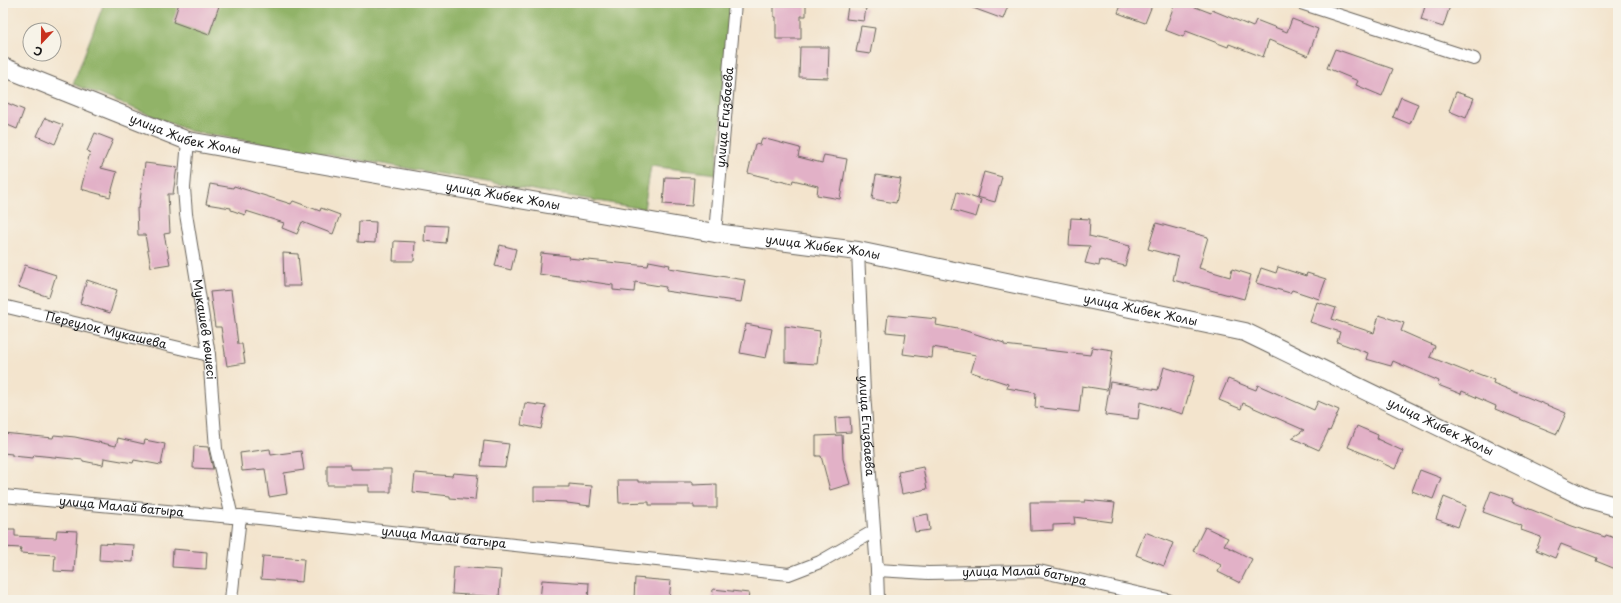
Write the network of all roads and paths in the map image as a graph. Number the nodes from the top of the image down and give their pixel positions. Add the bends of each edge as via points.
1 (735, 3) edge
2 (1301, 3) edge
3 (1474, 59) dead end
4 (3, 67) edge
5 (188, 141) junction
6 (715, 233) junction
7 (858, 251) junction
8 (3, 306) edge
9 (209, 356) junction
10 (3, 496) edge
11 (1618, 507) edge
12 (236, 516) junction
13 (874, 531) junction
14 (877, 570) junction
15 (231, 600) edge
16 (878, 600) edge
17 (1168, 600) edge

1 - 6 street, улица Егизбаева
2 - 3 street
4 - 5 main road, улица Жибек Жолы
5 - 6 main road, улица Жибек Жолы
5 - 9 street, Мукашев көшесі via 184,188 186,214
6 - 7 main road, улица Жибек Жолы
7 - 11 main road, улица Жибек Жолы via 1245,332 1586,498
7 - 13 street, улица Егизбаева via 864,393
8 - 9 street, Переулок Мукашева
9 - 12 street, Мукашев көшесі via 216,449
10 - 12 street, улица Малай батыра
12 - 13 street, улица Малай батыра via 789,574 820,562
12 - 15 street, Мукашев көшесі
13 - 14 street, улица Егизбаева
14 - 16 street, улица Егизбаева
14 - 17 street, улица Малай батыра via 928,573 1039,572

